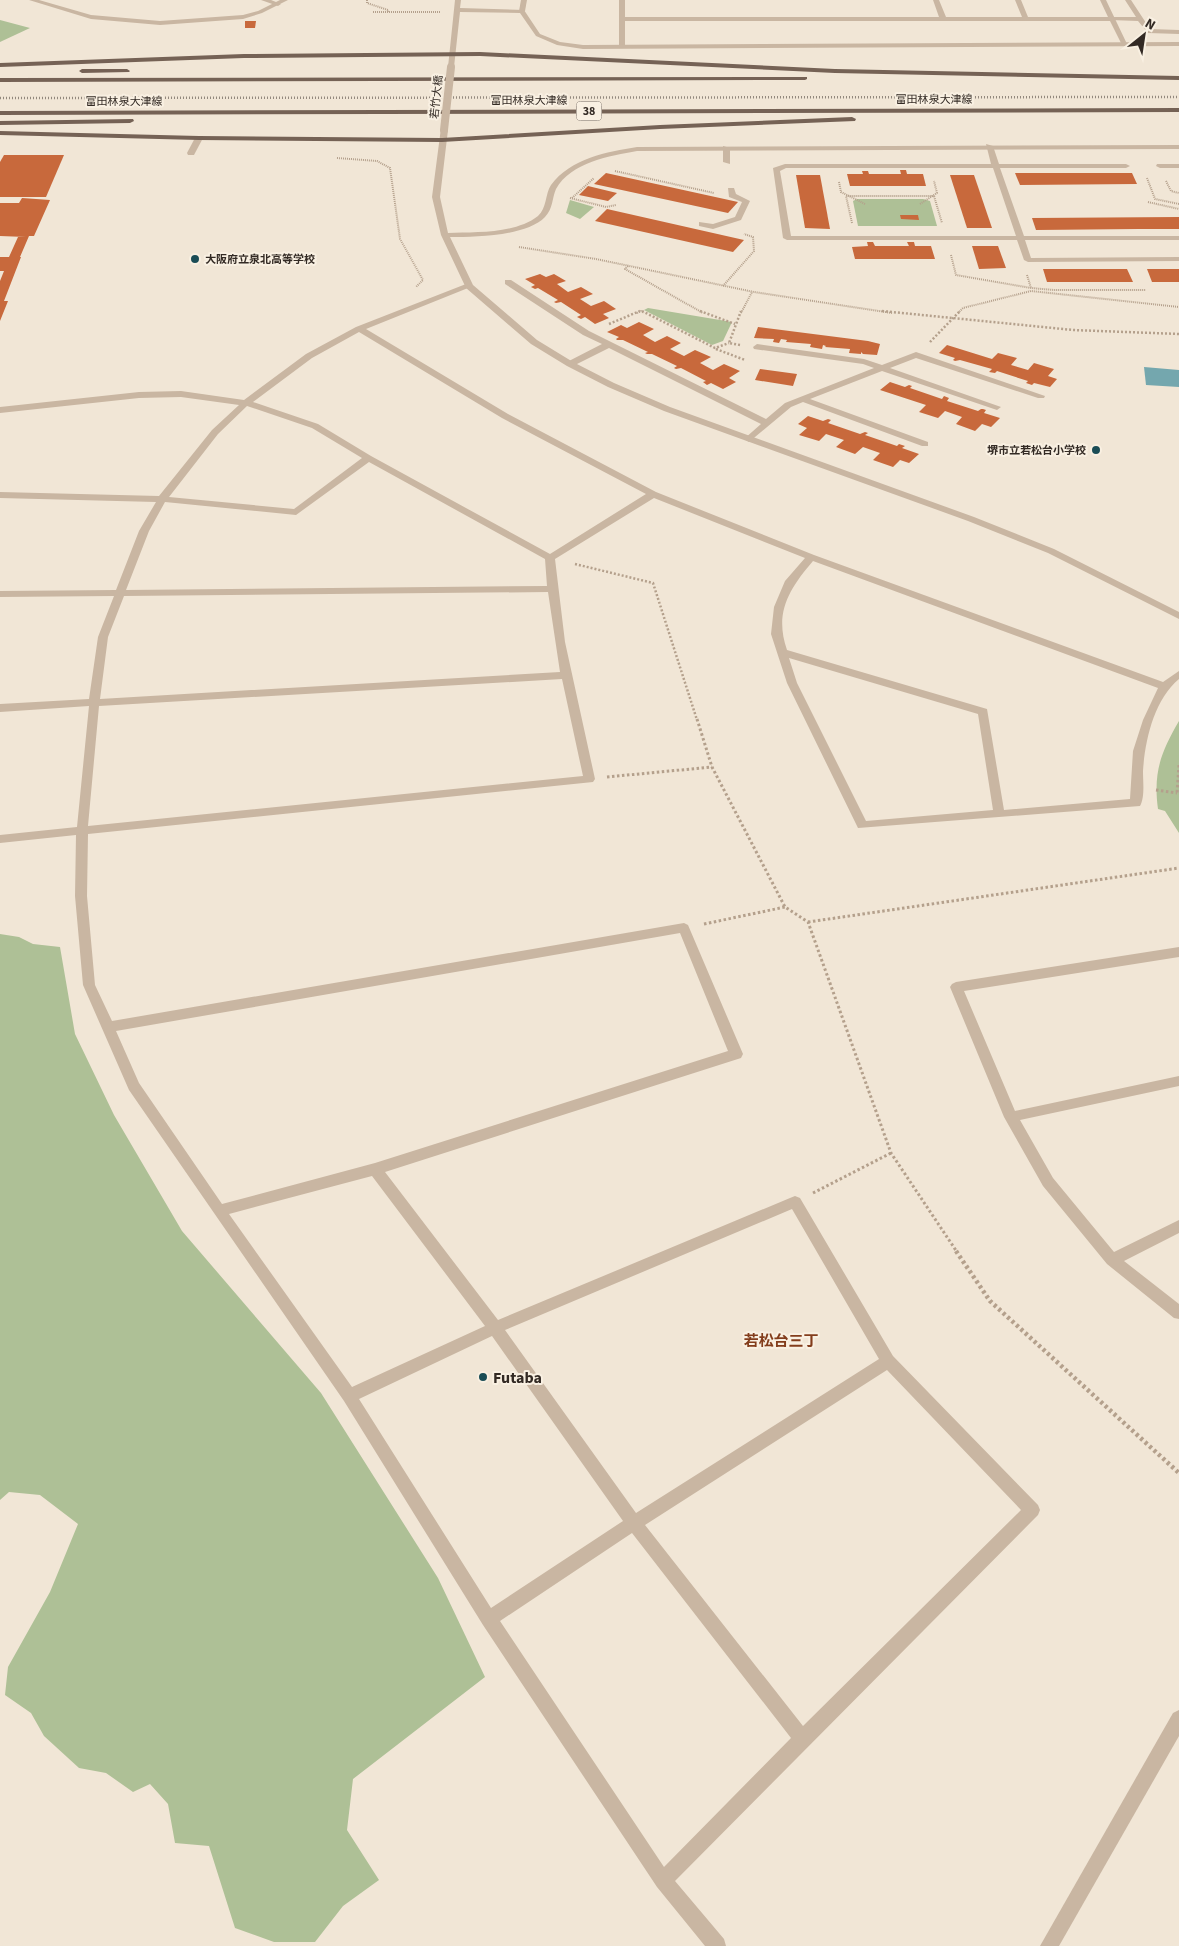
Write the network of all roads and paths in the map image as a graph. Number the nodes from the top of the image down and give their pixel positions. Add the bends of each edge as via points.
1 (32, 0) edge
2 (264, 0) edge
3 (367, 0) edge
4 (458, 0) edge
5 (524, 0) edge
6 (622, 0) edge
7 (936, 0) edge
8 (1018, 0) edge
9 (1103, 0) edge
10 (1128, 0) edge
11 (282, 2) edge
12 (457, 10) junction
13 (522, 11) junction
14 (373, 12) dead end
15 (388, 12) junction
16 (444, 12) dead end
17 (622, 19) junction
18 (943, 19) junction
19 (1026, 19) junction
20 (1112, 19) junction
21 (1139, 19) junction
22 (1179, 32) edge
23 (1124, 44) junction
24 (1179, 44) edge
25 (622, 46) junction
26 (452, 54) junction
27 (0, 65) edge
28 (0, 71) edge
29 (65, 71) dead end
30 (74, 71) dead end
31 (132, 71) dead end
32 (201, 71) dead end
33 (639, 78) junction
34 (1179, 78) edge
35 (0, 80) edge
36 (1094, 110) junction
37 (1179, 110) edge
38 (342, 112) junction
39 (0, 113) edge
40 (0, 123) edge
41 (0, 134) edge
42 (443, 135) junction
43 (199, 138) junction
44 (989, 146) junction
45 (1179, 147) edge
46 (726, 148) junction
47 (191, 153) dead end
48 (329, 158) dead end
49 (727, 162) dead end
50 (996, 166) junction
51 (1126, 166) dead end
52 (1160, 166) dead end
53 (1179, 166) edge
54 (612, 171) dead end
55 (1145, 174) dead end
56 (596, 177) dead end
57 (732, 192) joint
58 (846, 196) junction
59 (934, 196) junction
60 (1153, 196) junction
61 (562, 197) dead end
62 (572, 198) junction
63 (1148, 202) dead end
64 (865, 204) dead end
65 (920, 204) dead end
66 (1157, 204) junction
67 (1179, 204) edge
68 (616, 205) dead end
69 (1179, 209) edge
70 (702, 224) dead end
71 (445, 236) junction
72 (856, 238) junction
73 (947, 238) junction
74 (1020, 238) junction
75 (1179, 238) edge
76 (516, 246) dead end
77 (754, 251) dead end
78 (1179, 260) edge
79 (628, 266) junction
80 (508, 282) dead end
81 (469, 286) junction
82 (723, 287) junction
83 (413, 289) dead end
84 (1146, 290) dead end
85 (752, 292) junction
86 (1179, 307) edge
87 (953, 320) junction
88 (735, 324) junction
89 (359, 328) junction
90 (586, 333) junction
91 (1179, 334) edge
92 (729, 343) junction
93 (607, 345) junction
94 (757, 347) joint
95 (715, 348) junction
96 (916, 355) junction
97 (748, 362) dead end
98 (570, 364) junction
99 (883, 368) junction
100 (1041, 396) dead end
101 (803, 399) junction
102 (246, 403) junction
103 (997, 407) dead end
104 (0, 410) edge
105 (766, 423) junction
106 (749, 439) junction
107 (925, 444) dead end
108 (368, 458) junction
109 (653, 494) junction
110 (0, 495) edge
111 (162, 499) junction
112 (811, 557) junction
113 (550, 558) junction
114 (552, 589) junction
115 (119, 593) junction
116 (0, 594) edge
117 (1179, 616) edge
118 (781, 652) junction
119 (1179, 674) edge
120 (565, 675) junction
121 (1164, 686) junction
122 (94, 703) junction
123 (0, 708) edge
124 (1179, 765) edge
125 (712, 766) junction
126 (589, 779) junction
127 (1179, 793) edge
128 (999, 813) junction
129 (82, 831) junction
130 (0, 839) edge
131 (1179, 868) edge
132 (785, 907) junction
133 (808, 922) junction
134 (684, 928) junction
135 (1179, 952) edge
136 (108, 1026) junction
137 (1179, 1082) edge
138 (1011, 1117) junction
139 (891, 1153) junction
140 (375, 1169) junction
141 (795, 1202) junction
142 (220, 1211) junction
143 (1179, 1226) edge
144 (1112, 1260) junction
145 (1179, 1312) edge
146 (494, 1328) junction
147 (888, 1361) junction
148 (349, 1396) junction
149 (1179, 1473) edge
150 (634, 1523) junction
151 (489, 1619) junction
152 (1179, 1720) edge
153 (802, 1739) junction
154 (663, 1882) junction
155 (717, 1946) edge
156 (1049, 1946) edge

1 - 11 street via 91,17 160,23 243,17
2 - 11 street
3 - 15 path via 367,3
4 - 12 street, 若竹大橋
5 - 13 street
6 - 17 street
7 - 18 street
8 - 19 street
9 - 20 street
10 - 21 street
12 - 13 street
12 - 26 street, 若竹大橋
13 - 25 street via 538,35 547,40 576,46
14 - 15 path
15 - 16 path
17 - 18 street
17 - 25 street
18 - 19 street
19 - 20 street
20 - 21 street
20 - 23 street
21 - 22 street via 1148,31
23 - 24 street
23 - 25 street
26 - 27 main road via 244,56
26 - 34 main road via 835,71
26 - 42 street, 若竹大橋, bridge
28 - 29 main road
30 - 31 main road
32 - 33 main road
33 - 34 main road, 富田林泉大津線
33 - 35 main road, 富田林泉大津線
36 - 37 main road, 富田林泉大津線 / 38
36 - 38 main road, 富田林泉大津線 / 38
36 - 42 main road
38 - 39 main road, 富田林泉大津線 / 38
38 - 40 main road
41 - 43 main road
42 - 43 main road
42 - 71 street, 若竹大橋 via 436,197
43 - 47 street
44 - 45 street
44 - 46 street
44 - 50 street
46 - 49 street
46 - 71 street via 637,149 614,153 582,164 566,174 554,185 541,217 530,224
48 - 83 path via 377,161 390,168 400,239 423,280
50 - 51 street
50 - 72 street via 785,166 776,170 787,238
50 - 74 street
52 - 53 street
54 - 57 path via 722,195
55 - 60 path
56 - 62 path
57 - 70 street via 746,201 738,218 712,227
58 - 59 path
58 - 64 path
58 - 72 path
59 - 65 path
59 - 73 path
60 - 66 path
60 - 67 path
61 - 62 path
62 - 68 path via 606,207
63 - 66 path
66 - 69 path
71 - 81 street, 若竹大橋
72 - 73 street
73 - 74 street
73 - 84 path via 956,275 1054,290
74 - 75 street
74 - 78 street via 1028,260
76 - 79 path
77 - 82 path
79 - 82 path
79 - 88 path via 625,269 694,307
80 - 90 street
81 - 89 street
81 - 98 street via 534,342
82 - 85 path
85 - 87 path
85 - 88 path
86 - 87 path via 1031,291 963,308
87 - 91 path via 1056,330
87 - 96 path
88 - 92 path
89 - 102 street via 309,356
89 - 109 street via 506,416
90 - 93 street
90 - 95 path via 641,311
92 - 94 path
92 - 95 path
93 - 98 street
93 - 105 street
94 - 99 street via 864,362
95 - 97 path
96 - 99 street
96 - 100 street
98 - 106 street via 667,409
99 - 101 street
99 - 103 street
101 - 105 street via 788,405
101 - 107 street
102 - 104 street via 181,394 140,395
102 - 108 street via 315,426
102 - 111 street via 215,432
105 - 106 street
106 - 117 street via 1051,551
108 - 111 street via 296,512
108 - 113 street
109 - 112 street
109 - 113 street
110 - 111 street
111 - 115 street via 144,530
112 - 118 street via 790,581 778,607 776,634
112 - 121 street
113 - 114 street
113 - 125 path via 653,583
114 - 115 street
114 - 120 street
115 - 116 street
115 - 122 street via 103,637
118 - 128 street via 983,712
118 - 128 street via 792,683 862,824
119 - 121 street
120 - 122 street
120 - 126 street
121 - 128 street via 1148,720 1139,751 1136,803
122 - 123 street
122 - 129 street
124 - 127 path
125 - 126 path
125 - 132 path
126 - 129 street
129 - 130 street
129 - 136 street via 81,896 89,985
131 - 133 path
132 - 133 path
132 - 134 path
133 - 139 path
134 - 136 street
134 - 140 street via 736,1054
135 - 138 street via 956,987
136 - 142 street via 134,1086
137 - 138 street
138 - 144 street via 1048,1182
139 - 141 path
139 - 149 path via 990,1301
140 - 142 street
140 - 146 street
141 - 146 street
141 - 147 street
142 - 148 street
143 - 144 street
144 - 145 street
146 - 148 street
146 - 150 street
147 - 150 street
147 - 153 street via 1032,1510
148 - 151 street
150 - 151 street
150 - 153 street
151 - 154 street
152 - 156 street
153 - 154 street
154 - 155 street

